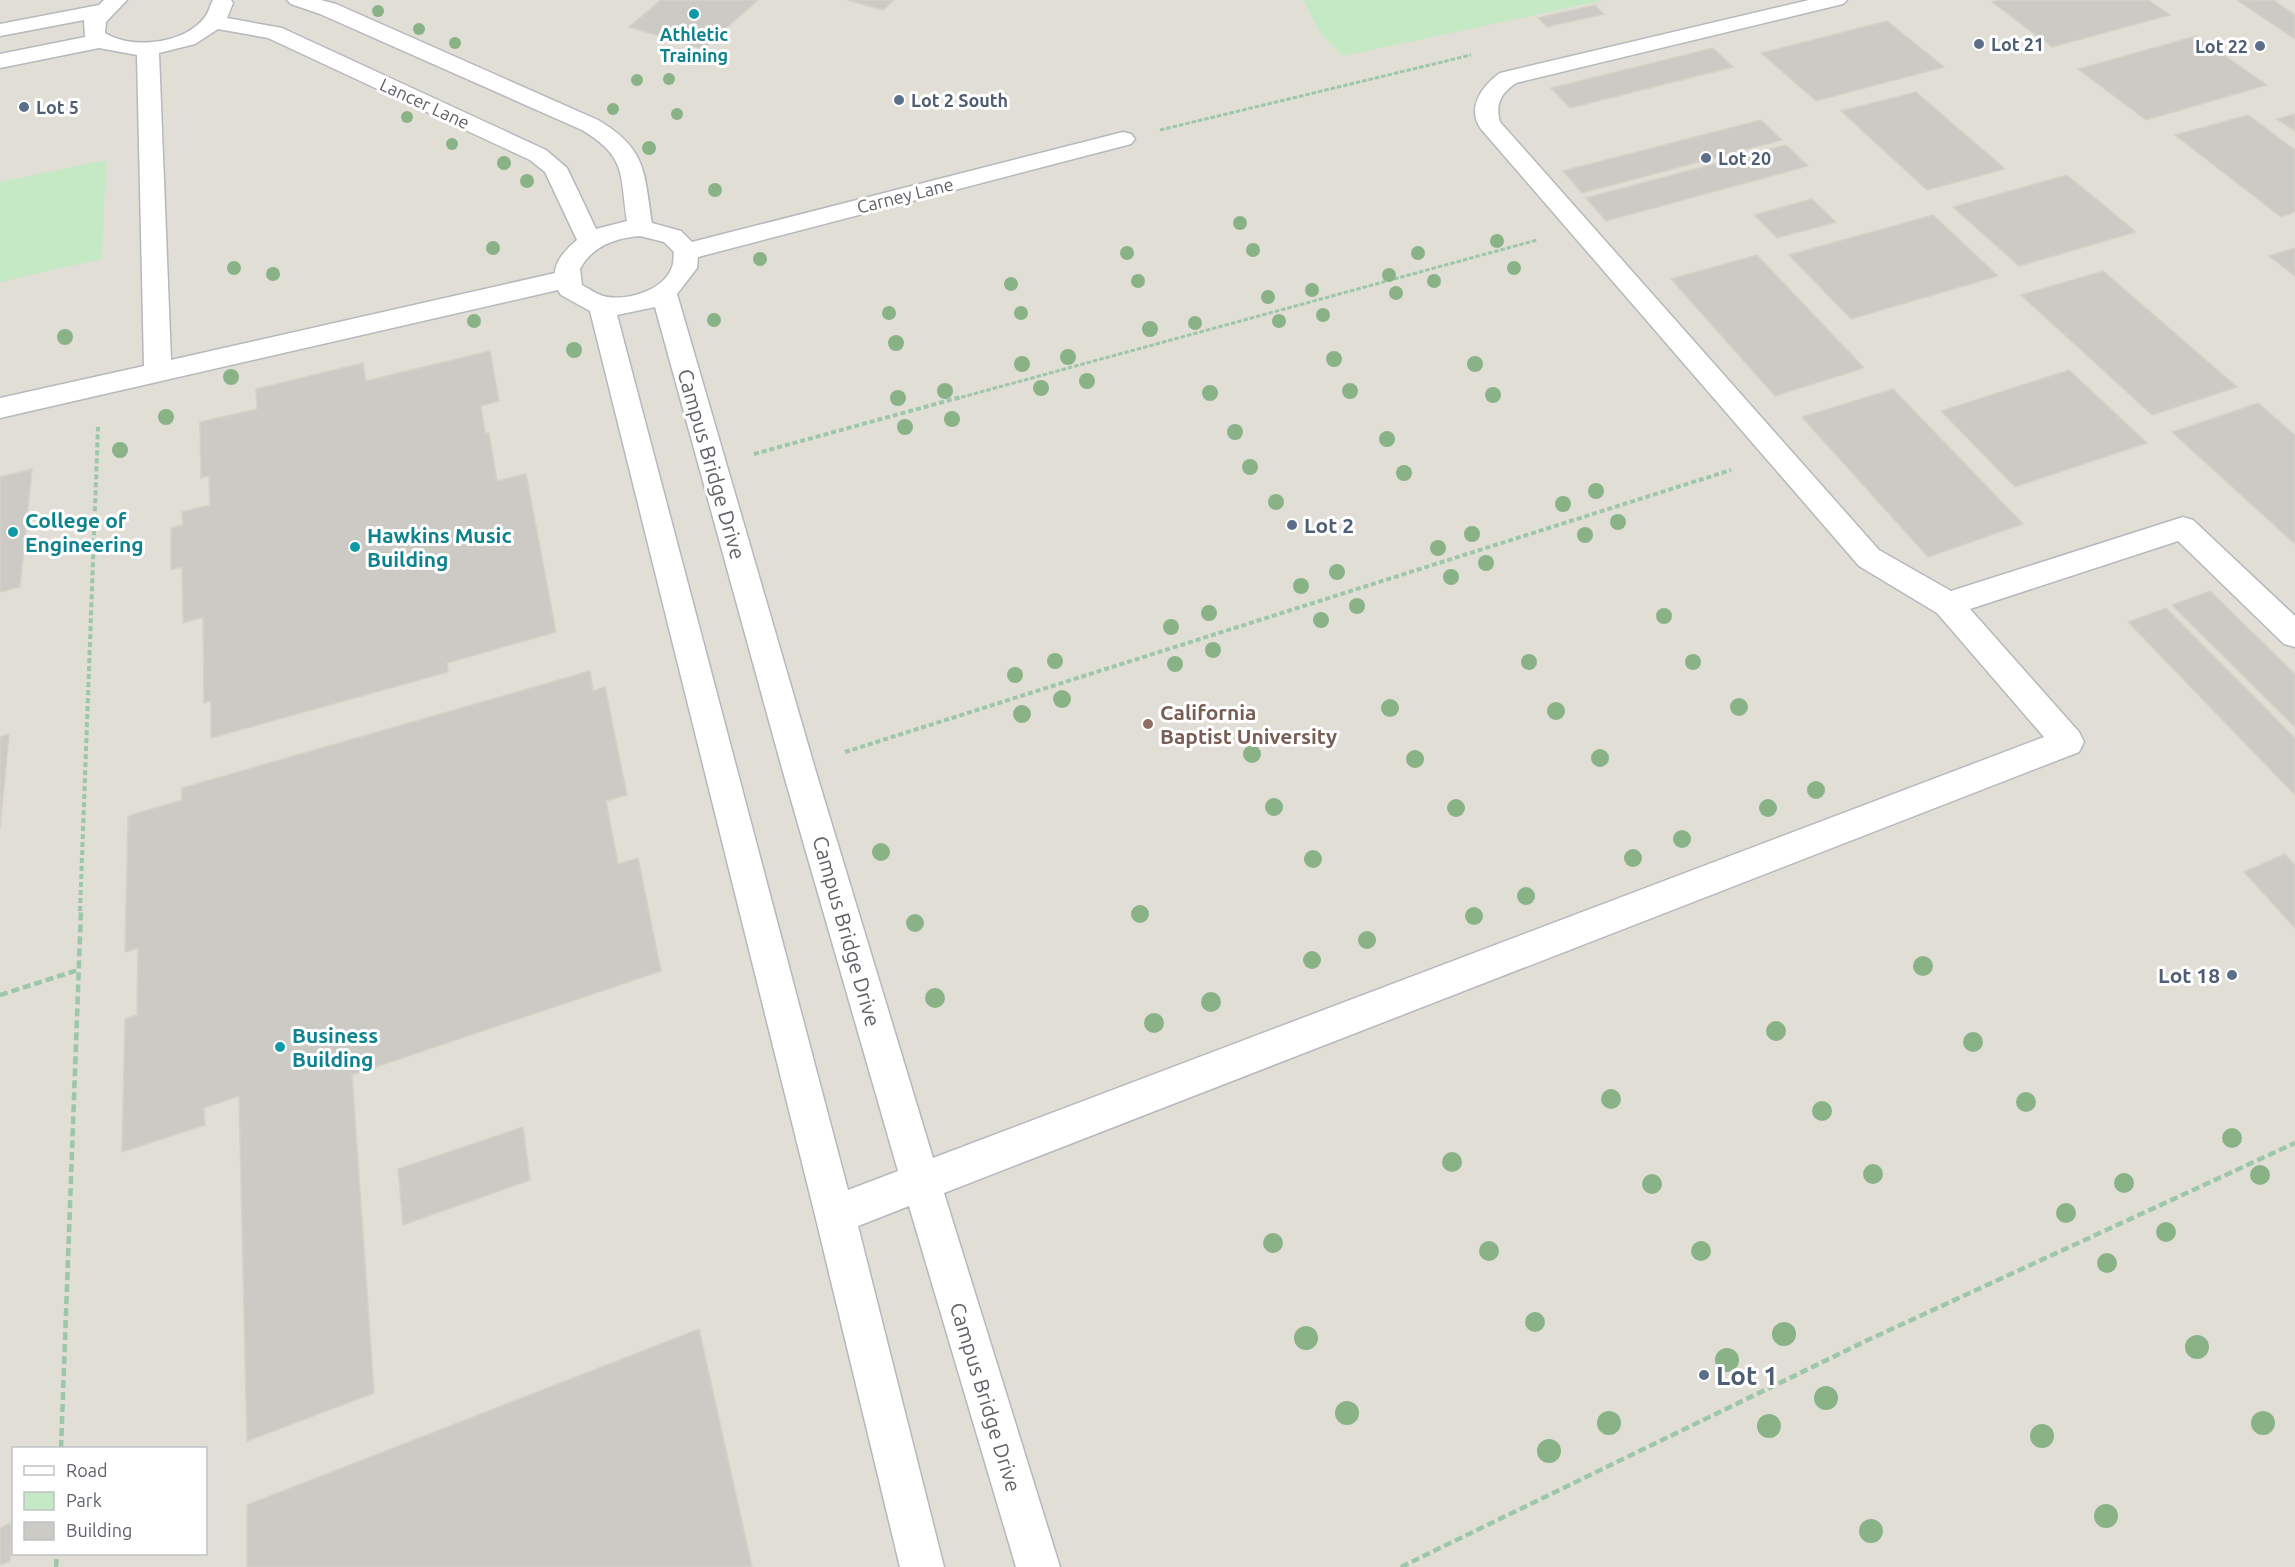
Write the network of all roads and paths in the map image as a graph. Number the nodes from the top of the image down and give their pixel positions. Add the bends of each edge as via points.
1 (222, 0) edge
2 (298, 0) edge
3 (1836, 0) edge
4 (108, 6) edge
5 (214, 22) junction
6 (0, 30) edge
7 (100, 41) junction
8 (148, 49) junction
9 (1482, 53) dead end
10 (0, 61) edge
11 (1123, 139) joint
12 (640, 228) junction
13 (1538, 239) dead end
14 (590, 242) junction
15 (686, 252) junction
16 (567, 279) junction
17 (664, 293) junction
18 (602, 306) junction
19 (158, 371) junction
20 (99, 384) junction
21 (0, 408) edge
22 (750, 455) dead end
23 (1731, 471) dead end
24 (1948, 604) junction
25 (2295, 635) edge
26 (845, 752) dead end
27 (78, 970) junction
28 (0, 995) edge
29 (2295, 1143) edge
30 (920, 1182) junction
31 (835, 1215) junction
32 (61, 1447) edge
33 (922, 1567) edge
34 (1038, 1567) edge
35 (1401, 1567) edge

1 - 5 lane
2 - 12 lane via 328,9 570,116 614,140 627,157
3 - 24 lane via 1509,78 1495,86 1485,111 1489,124 1869,558
4 - 6 lane
4 - 7 lane via 93,28
5 - 8 lane via 184,40
5 - 14 lane, Lancer Lane via 274,33 538,155 555,168
7 - 8 lane via 127,50
7 - 10 lane
8 - 19 lane
9 - 11 path
11 - 15 lane, Carney Lane
12 - 14 lane via 622,229
12 - 15 lane via 670,234
13 - 22 path
14 - 16 lane via 571,259
15 - 17 lane via 684,273
16 - 18 lane via 578,296
16 - 19 lane
17 - 18 lane via 628,306
17 - 30 lane, Campus Bridge Drive
18 - 31 lane
19 - 20 lane
20 - 21 lane
20 - 27 path
23 - 26 path
24 - 25 lane via 2183,528
24 - 30 lane via 2068,742
27 - 28 path
27 - 32 path
29 - 35 path via 1870,1339
30 - 31 lane
30 - 34 lane, Campus Bridge Drive
31 - 33 lane

